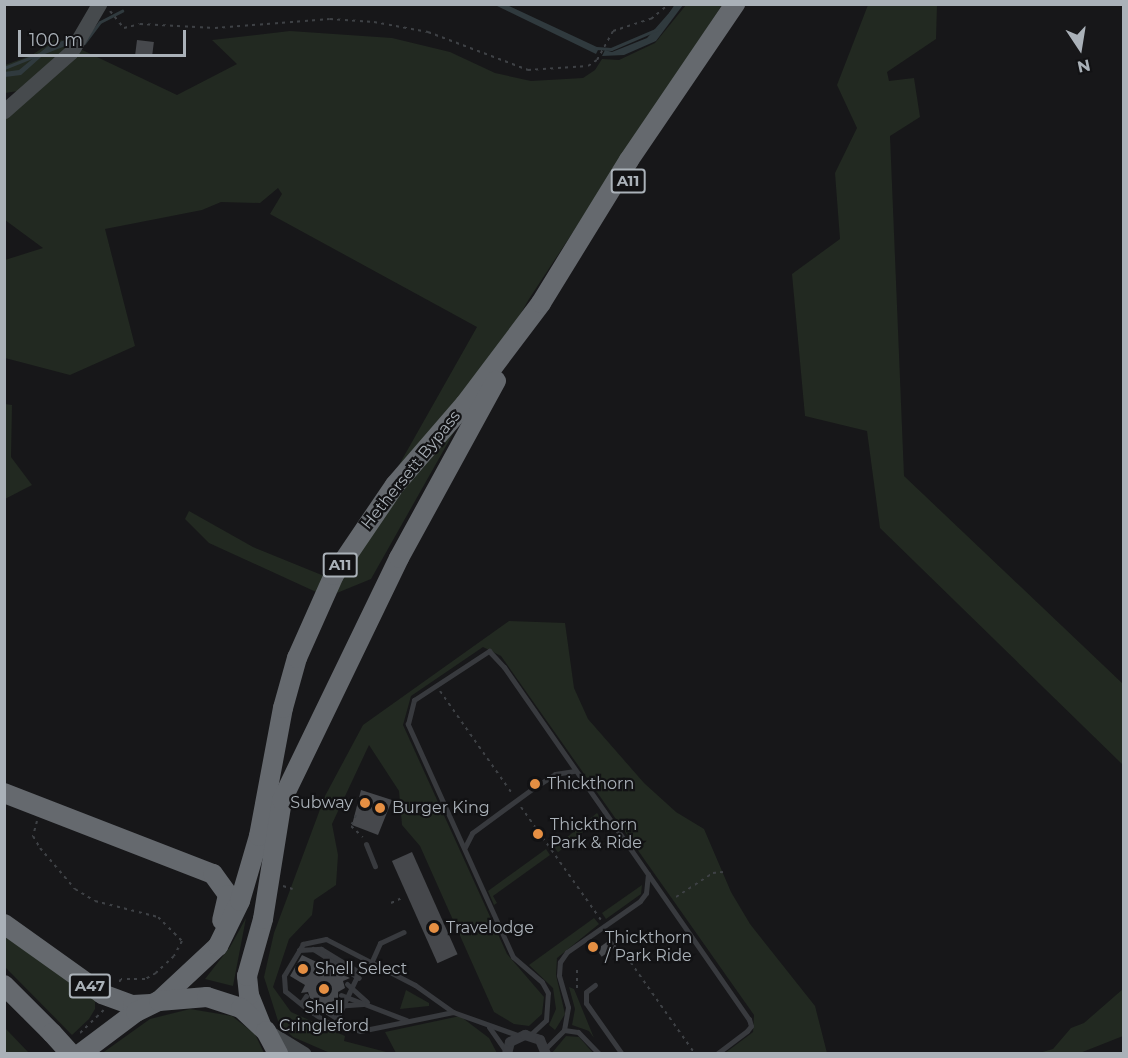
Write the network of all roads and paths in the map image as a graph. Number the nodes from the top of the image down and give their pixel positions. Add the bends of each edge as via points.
1 (669, 4) edge
2 (735, 4) edge
3 (750, 4) edge
4 (101, 10) edge
5 (4, 111) edge
6 (442, 694) dead end
7 (576, 771) junction
8 (4, 793) edge
9 (516, 800) junction
10 (44, 808) junction
11 (354, 817) dead end
12 (366, 844) joint
13 (465, 852) junction
14 (375, 866) dead end
15 (723, 872) dead end
16 (648, 874) junction
17 (288, 888) dead end
18 (293, 889) dead end
19 (404, 897) dead end
20 (676, 897) joint
21 (668, 902) junction
22 (391, 903) dead end
23 (4, 924) edge
24 (604, 925) junction
25 (404, 932) dead end
26 (622, 950) dead end
27 (297, 951) junction
28 (372, 961) junction
29 (186, 978) junction
30 (347, 984) dead end
31 (4, 985) edge
32 (595, 985) dead end
33 (354, 988) junction
34 (341, 995) dead end
35 (306, 996) dead end
36 (110, 998) junction
37 (348, 998) junction
38 (302, 1002) junction
39 (156, 1003) junction
40 (368, 1003) junction
41 (334, 1006) dead end
42 (344, 1007) junction
43 (453, 1012) junction
44 (406, 1020) junction
45 (337, 1021) junction
46 (488, 1026) junction
47 (264, 1028) junction
48 (564, 1030) junction
49 (525, 1036) junction
50 (75, 1048) edge
51 (545, 1051) edge
52 (278, 1053) edge
53 (304, 1053) edge
54 (507, 1053) edge
55 (599, 1053) edge
56 (622, 1053) edge
57 (695, 1053) edge
58 (716, 1053) edge

1 - 4 path via 651,19 613,32 597,60 588,66 528,70 428,32 374,22 330,19 215,28 140,24 124,28 119,19
2 - 29 highway, Hethersett Bypass / A11 via 629,160 541,303 465,404 395,485 334,575 297,658 283,708 259,836 240,901 218,946
3 - 47 highway, Hethersett Bypass / A11 via 509,358 346,662 282,800 263,919 247,976 249,995
4 - 5 street via 71,52
6 - 9 path
7 - 9 lane via 555,774
7 - 13 lane via 489,651 414,700 408,724
7 - 16 lane
8 - 10 highway
9 - 13 lane via 471,832 464,842
9 - 24 path
10 - 29 highway via 213,874 221,882 228,895 227,906
10 - 36 path via 33,836 75,889 95,901 158,916 182,941 166,966 145,979 121,979
11 - 12 path via 351,826
12 - 14 lane
13 - 49 lane via 513,957 542,982 548,993 546,1020
15 - 20 path via 713,873
16 - 21 lane
16 - 24 lane via 646,893 640,901
17 - 18 path
19 - 22 path
20 - 21 lane
21 - 58 lane via 749,1019 751,1026 747,1031
23 - 36 highway, A47
24 - 48 lane via 567,952 560,963 559,975 568,1007
25 - 28 lane via 380,943
26 - 57 path
27 - 28 lane via 310,940 326,939
27 - 33 lane via 328,952 356,967 359,978
27 - 38 lane via 282,985
28 - 43 lane
29 - 39 highway, Hethersett Bypass / A11
30 - 33 lane
31 - 50 highway, bridge via 52,1033
32 - 56 lane via 586,992 586,1003
33 - 37 lane
33 - 40 lane
34 - 37 lane
35 - 38 lane
36 - 39 highway, A47 via 133,1005
36 - 50 path
37 - 40 lane
37 - 42 lane
38 - 45 lane via 313,1003
39 - 47 highway via 193,997 222,999 241,1008
39 - 50 highway
40 - 42 lane
40 - 44 lane
41 - 42 lane
42 - 45 lane
43 - 44 lane
43 - 46 lane
44 - 45 lane via 378,1030 349,1027
46 - 49 lane
46 - 54 lane
47 - 52 highway, Hethersett Bypass
47 - 53 street
48 - 51 lane
48 - 55 lane via 578,1032
49 - 51 street via 540,1040
49 - 54 street via 510,1042

